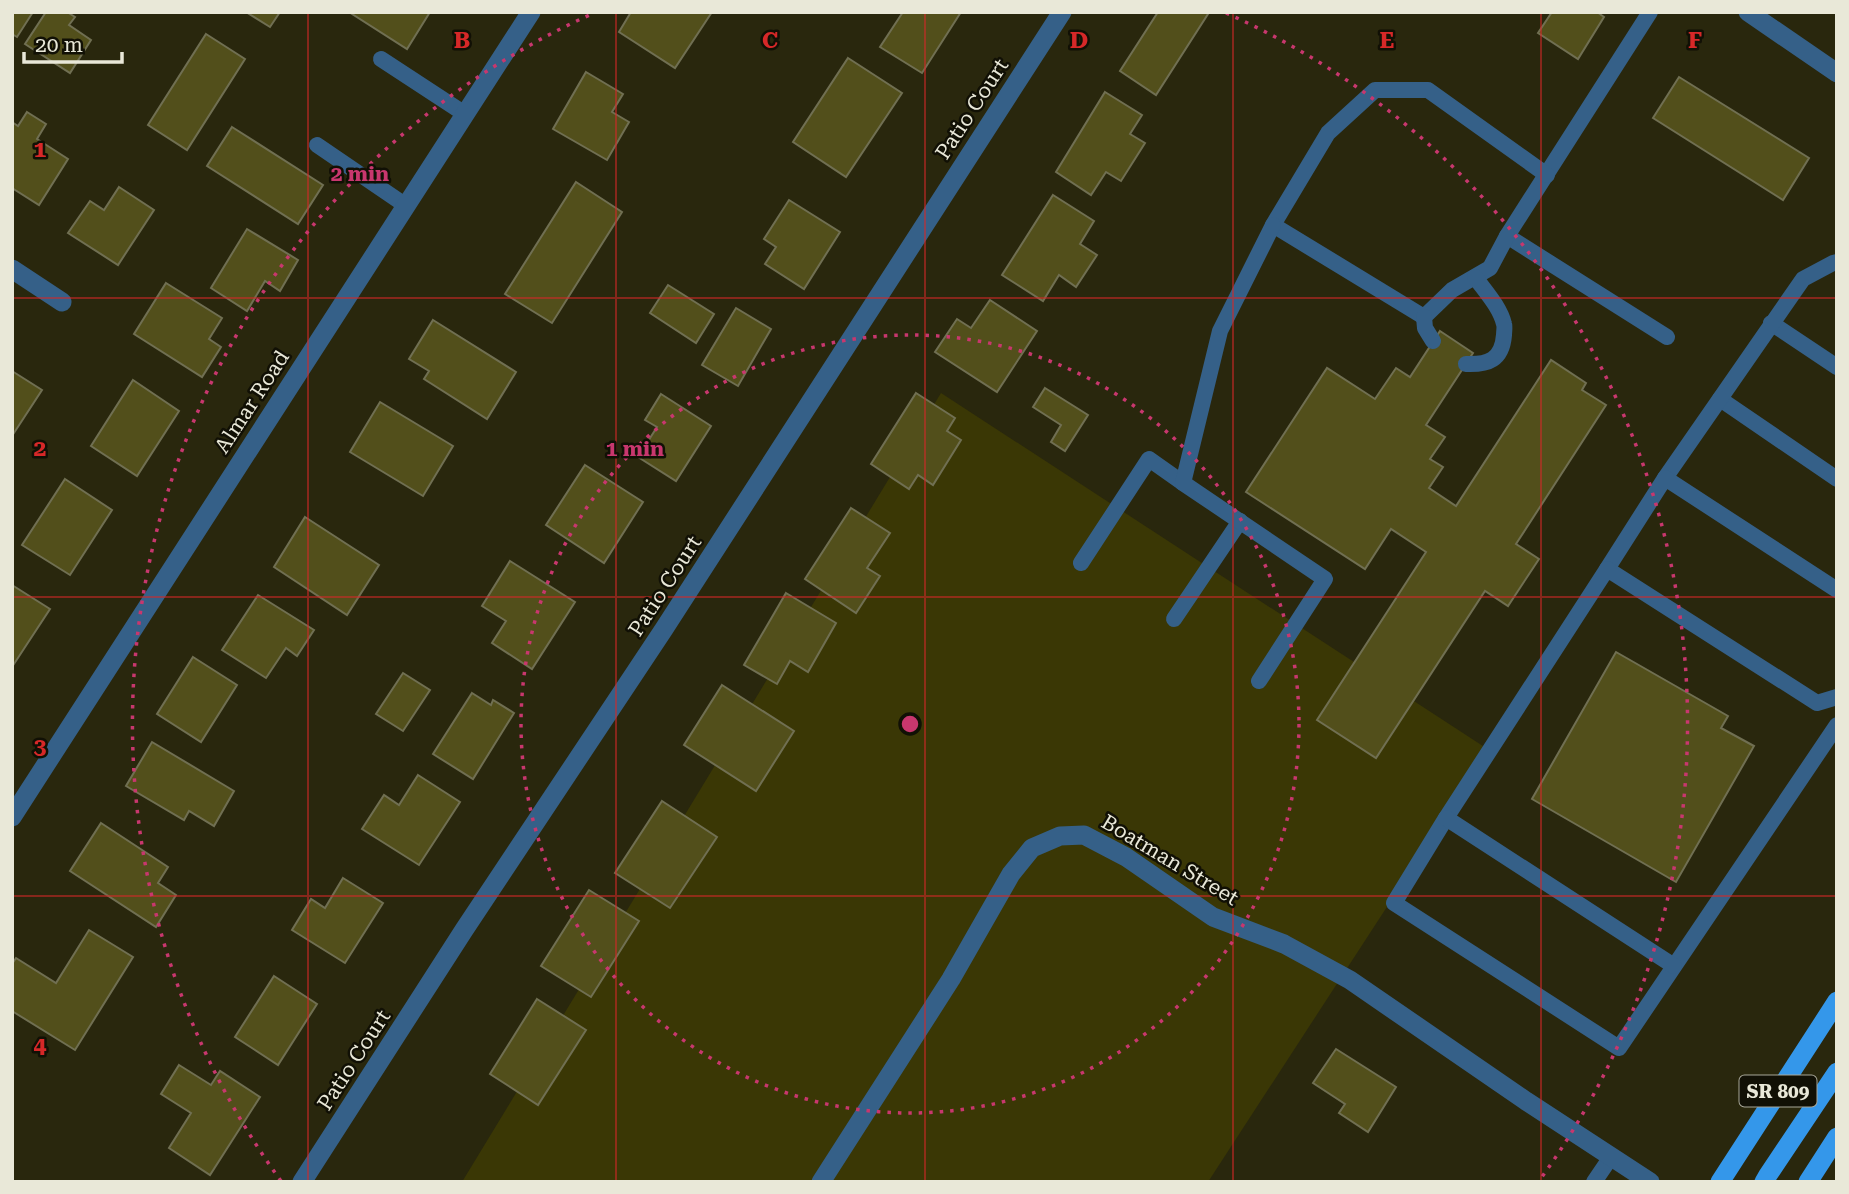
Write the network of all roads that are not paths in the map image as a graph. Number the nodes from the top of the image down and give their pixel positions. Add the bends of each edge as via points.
1 (531, 12) edge
2 (1062, 12) edge
3 (1650, 12) edge
4 (1748, 12) edge
5 (381, 59) dead end
6 (1837, 73) edge
7 (465, 114) junction
8 (317, 145) dead end
9 (1546, 175) junction
10 (405, 205) junction
11 (1273, 225) junction
12 (1507, 236) junction
13 (1837, 262) edge
14 (12, 269) edge
15 (1475, 277) junction
16 (62, 302) dead end
17 (1424, 317) junction
18 (1772, 323) junction
19 (1667, 337) dead end
20 (1433, 341) dead end
21 (1466, 364) dead end
22 (1837, 367) edge
23 (1720, 399) junction
24 (1665, 478) junction
25 (1837, 479) edge
26 (1182, 483) junction
27 (1240, 521) junction
28 (1081, 563) dead end
29 (1607, 569) junction
30 (1837, 590) edge
31 (1174, 619) dead end
32 (1259, 681) dead end
33 (1837, 697) edge
34 (1837, 724) edge
35 (12, 817) edge
36 (1446, 818) junction
37 (1674, 967) junction
38 (1837, 1001) edge
39 (1837, 1072) edge
40 (1837, 1137) edge
41 (1611, 1157) junction
42 (302, 1182) edge
43 (821, 1182) edge
44 (1594, 1182) edge
45 (1650, 1182) edge
46 (1720, 1182) edge
47 (1765, 1182) edge
48 (1808, 1182) edge

1 - 7 street, Almar Road
2 - 42 street, Patio Court
3 - 9 lane
4 - 6 street
5 - 7 lane
7 - 10 street, Almar Road
8 - 10 lane
9 - 11 lane via 1428,90 1375,90 1328,133
9 - 12 lane
10 - 35 street, Almar Road
11 - 17 lane
11 - 26 lane via 1220,331
12 - 15 lane via 1490,268
12 - 19 lane
13 - 18 lane via 1803,279
14 - 16 street
15 - 17 lane via 1452,290
15 - 21 lane via 1505,326 1504,341 1491,361
17 - 20 lane
18 - 22 lane
18 - 23 lane
23 - 24 lane
23 - 25 lane
24 - 29 lane
24 - 30 lane
26 - 27 lane
26 - 28 lane via 1149,459
27 - 31 lane
27 - 32 lane via 1325,579
29 - 33 lane via 1817,703
29 - 36 lane
34 - 37 lane
36 - 37 lane
36 - 37 lane via 1394,903 1619,1048
38 - 46 main road, SR 809
39 - 47 main road
40 - 48 main road
41 - 43 street, Boatman Street via 1350,980 1284,944 1213,917 1084,835 1060,835 1032,848 1011,874 951,979
41 - 44 lane
41 - 45 street, Boatman Street

